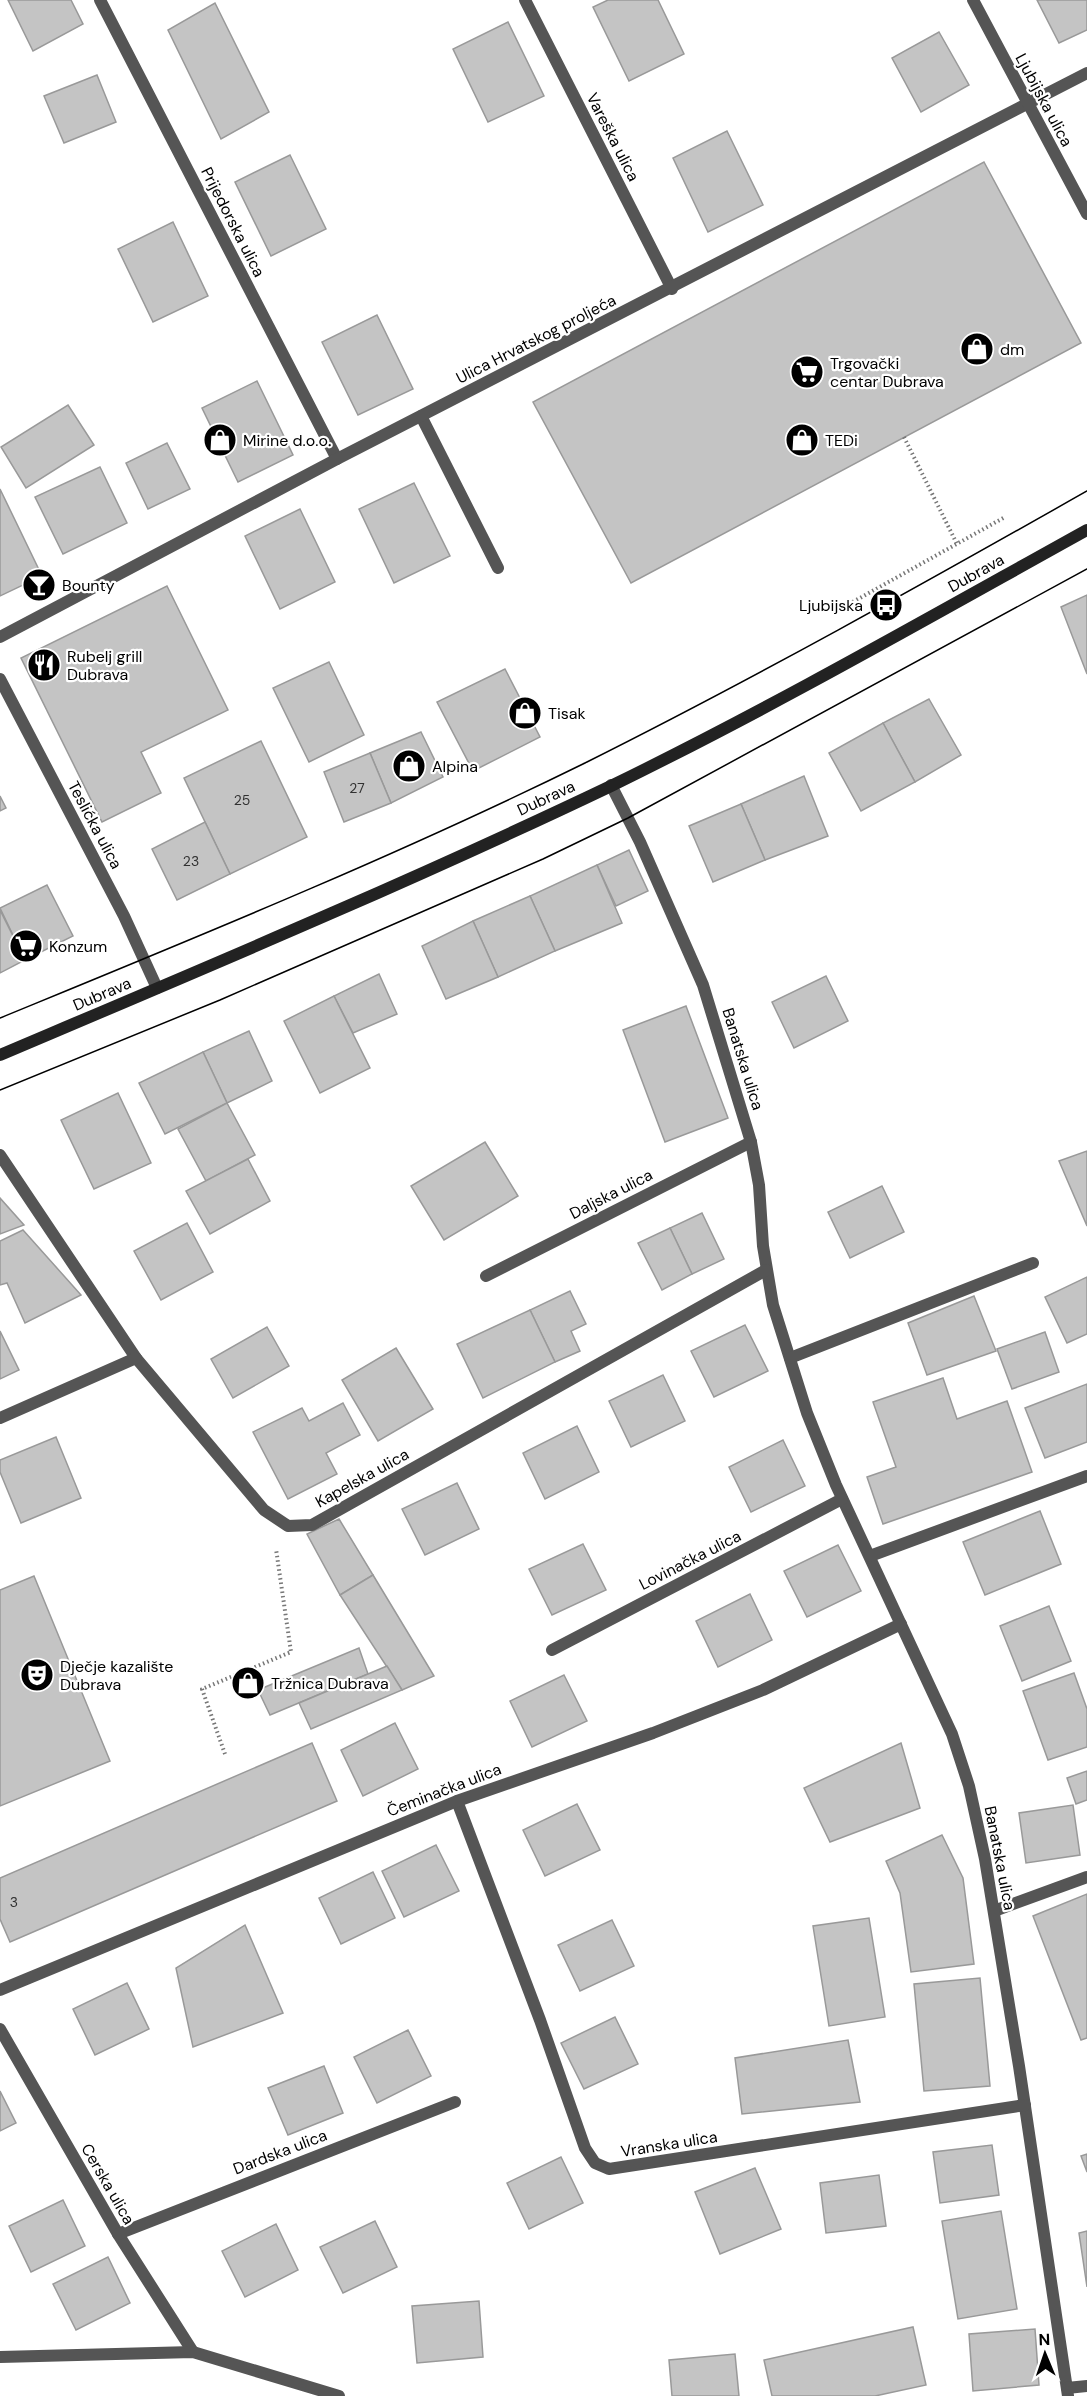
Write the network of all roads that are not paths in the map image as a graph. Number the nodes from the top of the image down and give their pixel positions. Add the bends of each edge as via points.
1 (100, 0) edge
2 (525, 0) edge
3 (973, 0) edge
4 (1087, 73) edge
5 (1027, 104) junction
6 (1087, 214) edge
7 (672, 289) junction
8 (421, 416) junction
9 (337, 459) junction
10 (1087, 530) edge
11 (498, 568) dead end
12 (0, 637) edge
13 (0, 679) edge
14 (612, 785) junction
15 (157, 988) junction
16 (0, 1055) edge
17 (751, 1142) junction
18 (0, 1155) edge
19 (1033, 1263) dead end
20 (766, 1270) junction
21 (486, 1276) dead end
22 (136, 1358) junction
23 (790, 1358) junction
24 (0, 1418) edge
25 (1087, 1476) edge
26 (843, 1499) junction
27 (870, 1556) junction
28 (901, 1623) junction
29 (552, 1650) dead end
30 (457, 1801) junction
31 (1087, 1876) edge
32 (994, 1911) junction
33 (0, 1990) edge
34 (0, 2029) edge
35 (455, 2102) dead end
36 (1025, 2105) junction
37 (118, 2234) junction
38 (193, 2352) junction
39 (0, 2357) edge
40 (1087, 2386) edge
41 (1068, 2392) edge
42 (339, 2396) edge

1 - 9 street, Prijedorska ulica
2 - 7 street, Vareška ulica
3 - 5 street, Ljubijska ulica
4 - 5 street, Ulica Hrvatskog proljeća
5 - 6 street, Ljubijska ulica
5 - 7 street, Ulica Hrvatskog proljeća
7 - 8 street, Ulica Hrvatskog proljeća
8 - 9 street, Ulica Hrvatskog proljeća
8 - 11 street
9 - 12 street, Ulica Hrvatskog proljeća
10 - 14 main road, Dubrava via 895,637
13 - 15 street, Teslićka ulica via 124,916
14 - 15 main road, Dubrava via 333,914
14 - 17 street, Banatska ulica via 703,985
15 - 16 main road, Dubrava
17 - 20 street, Banatska ulica
17 - 21 street, Daljska ulica
18 - 22 street, Kapelska ulica
19 - 23 street
20 - 22 street, Kapelska ulica via 312,1524 288,1526 264,1510
20 - 23 street, Banatska ulica
22 - 24 street
23 - 26 street, Banatska ulica via 807,1413
25 - 27 street
26 - 27 street, Banatska ulica
26 - 29 street, Lovinačka ulica
27 - 28 street, Banatska ulica
28 - 30 street, Čeminačka ulica via 763,1690
28 - 32 street, Banatska ulica via 955,1744 969,1786
30 - 33 street, Čeminačka ulica
30 - 36 street, Vranska ulica via 585,2148 596,2163 609,2169
31 - 32 street
32 - 36 street, Banatska ulica
34 - 37 street, Cerska ulica
35 - 37 street, Dardska ulica
36 - 41 street, Banatska ulica
37 - 38 street, Cerska ulica
38 - 39 street
38 - 42 street
40 - 41 street

